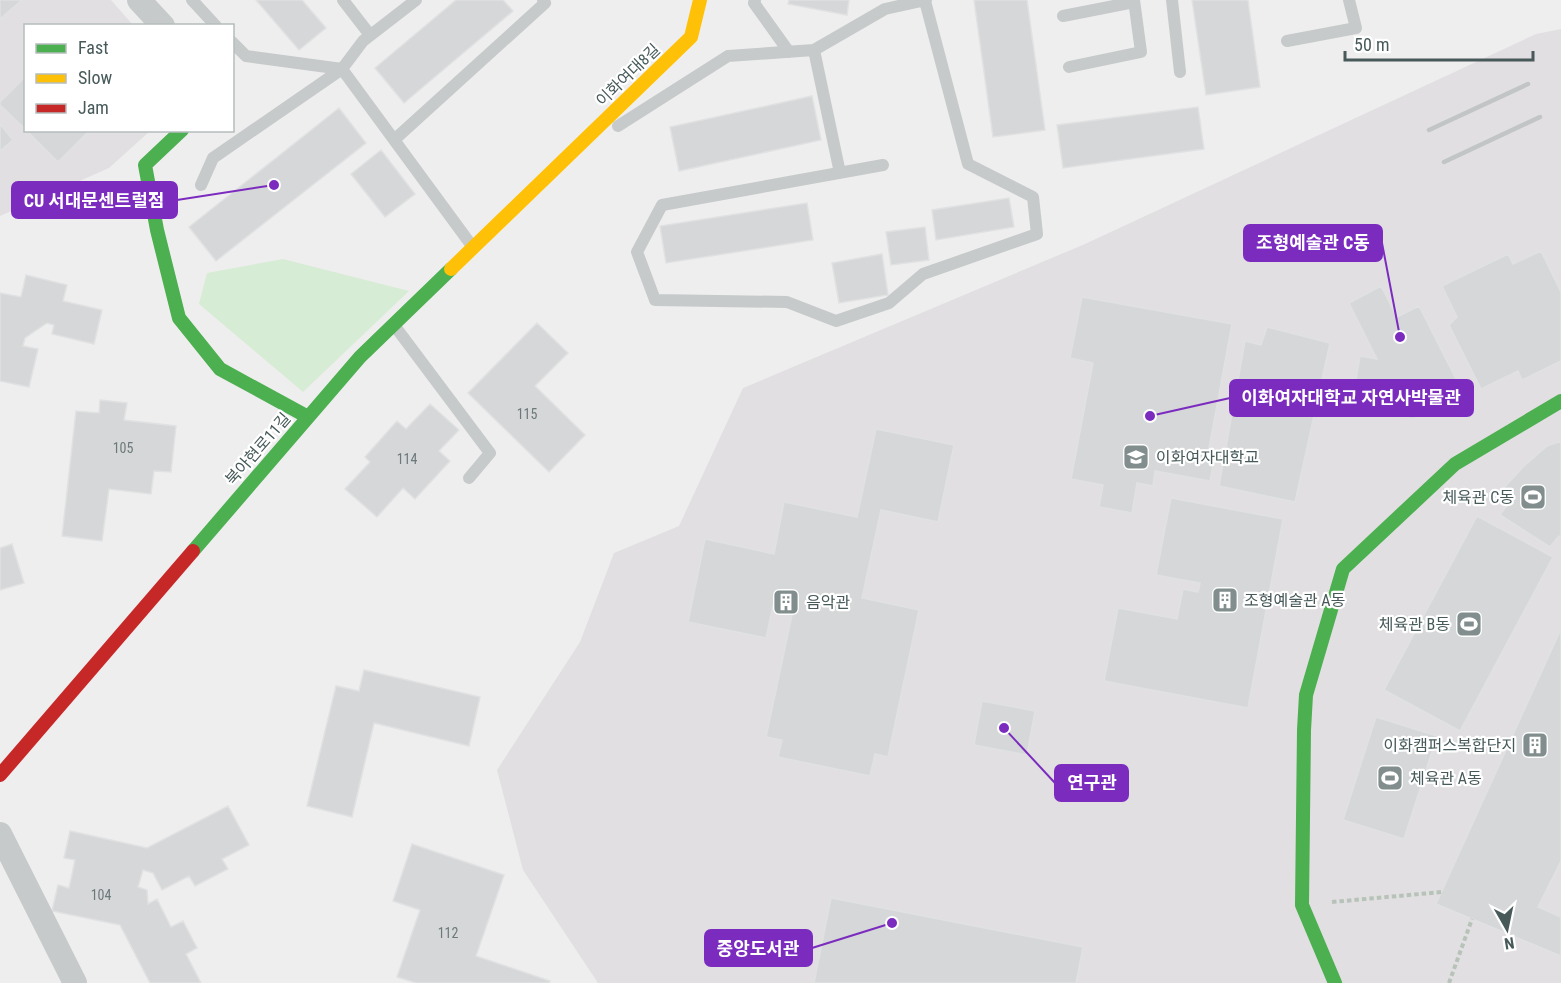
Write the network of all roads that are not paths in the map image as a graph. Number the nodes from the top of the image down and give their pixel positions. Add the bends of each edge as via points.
1 (139, 0) edge
2 (192, 0) edge
3 (343, 0) edge
4 (416, 0) edge
5 (543, 0) edge
6 (700, 0) edge
7 (755, 0) edge
8 (1172, 0) edge
9 (1349, 0) edge
10 (925, 1) edge
11 (1134, 1) edge
12 (1063, 16) dead end
13 (161, 24) edge
14 (214, 24) edge
15 (370, 35) junction
16 (1287, 41) dead end
17 (234, 44) edge
18 (814, 50) junction
19 (789, 52) junction
20 (1069, 67) dead end
21 (342, 69) junction
22 (1180, 72) dead end
23 (180, 132) edge
24 (394, 140) junction
25 (561, 162) junction
26 (883, 165) dead end
27 (840, 173) junction
28 (201, 185) dead end
29 (473, 248) junction
30 (393, 324) junction
31 (1561, 401) edge
32 (308, 417) junction
33 (469, 478) dead end
34 (0, 775) edge
35 (0, 834) edge
36 (75, 983) edge
37 (1335, 983) edge

1 - 13 street
2 - 14 lane
3 - 15 lane
4 - 15 lane
5 - 24 lane via 545,3
6 - 25 street, 이화여대8길 via 691,37
7 - 19 lane
8 - 22 lane
9 - 16 lane via 1356,28
10 - 18 lane via 885,9
10 - 27 lane via 968,164 1033,197 1037,234 923,274 889,303 836,321 787,302 655,300 637,252 662,205
11 - 12 lane
11 - 20 lane via 1141,52
15 - 21 lane
17 - 21 lane via 246,56
18 - 19 lane
18 - 27 lane
19 - 25 lane via 728,56
21 - 24 lane
21 - 28 lane via 213,158
23 - 32 street via 145,165 179,318 220,369
24 - 29 lane
25 - 29 street, 북아현로11길
26 - 27 lane
29 - 30 street, 북아현로11길
30 - 32 street, 북아현로11길
30 - 33 lane via 490,453
31 - 37 street via 1455,464 1343,569 1306,695 1302,905
32 - 34 street, 북아현로11길
35 - 36 street

